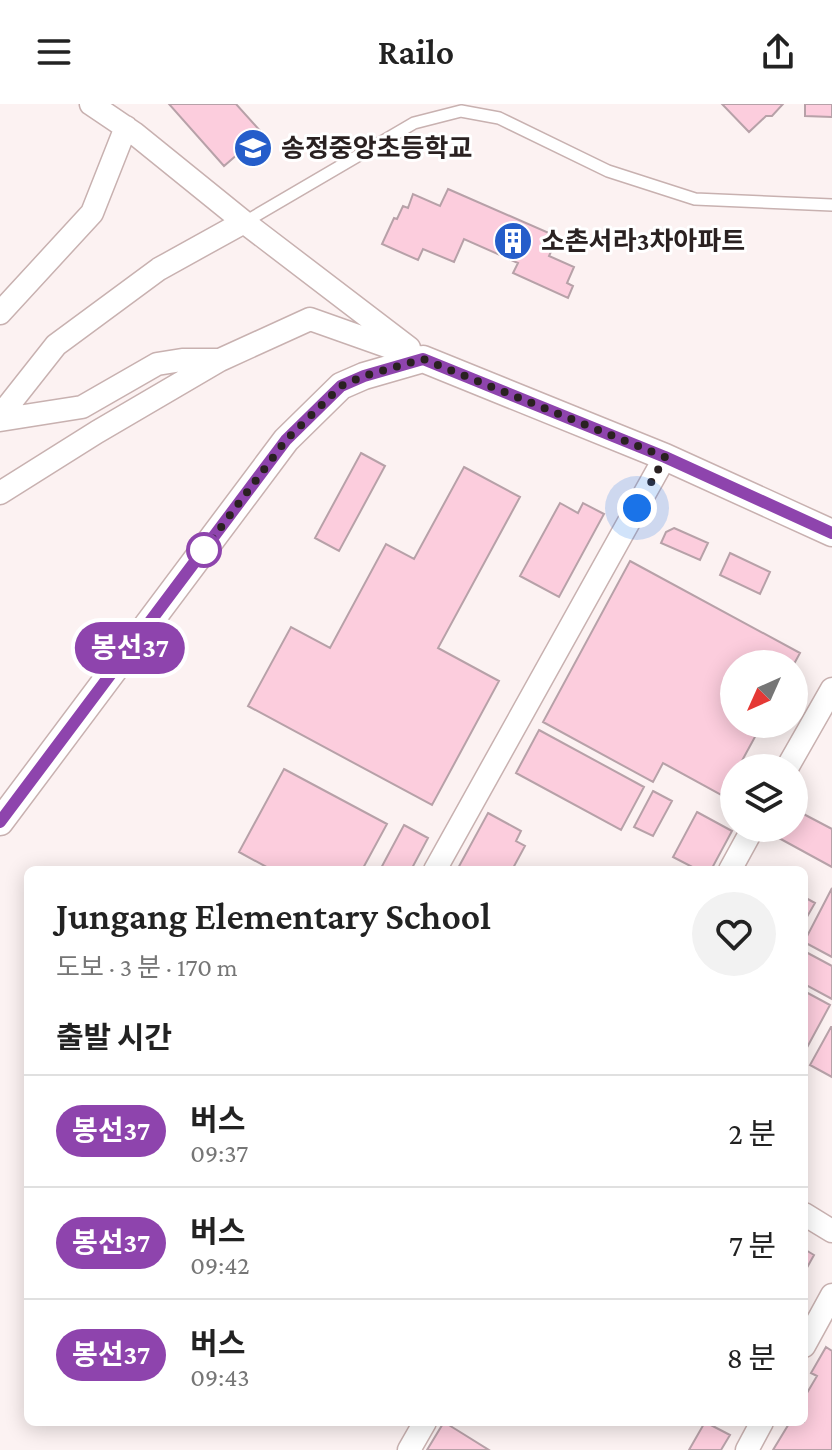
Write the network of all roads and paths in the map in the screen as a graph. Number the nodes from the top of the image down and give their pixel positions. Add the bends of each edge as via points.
1 (91, 104) edge
2 (126, 127) junction
3 (832, 205) edge
4 (244, 222) junction
5 (0, 313) edge
6 (423, 359) junction
7 (220, 360) junction
8 (0, 418) edge
9 (665, 457) junction
10 (0, 493) edge
11 (832, 533) edge
12 (832, 689) edge
13 (795, 754) edge
14 (0, 822) edge
15 (745, 842) edge
16 (437, 866) edge
17 (732, 866) edge
18 (808, 1216) edge
19 (832, 1231) edge
20 (832, 1295) edge
21 (808, 1339) edge
22 (423, 1426) edge
23 (760, 1426) edge
24 (409, 1450) edge
25 (747, 1450) edge

1 - 2 street
2 - 4 street
2 - 5 street via 92,213
3 - 4 lane via 695,199 608,171 499,118 461,111 414,123
4 - 6 street
4 - 8 street via 159,269 56,345
6 - 7 street via 310,319
6 - 9 street
6 - 14 street via 341,386 286,440
7 - 8 street via 157,364 82,407
7 - 10 street
9 - 11 street
9 - 16 street
12 - 13 street
15 - 17 street
18 - 19 street
20 - 21 street
22 - 24 street
23 - 25 street

